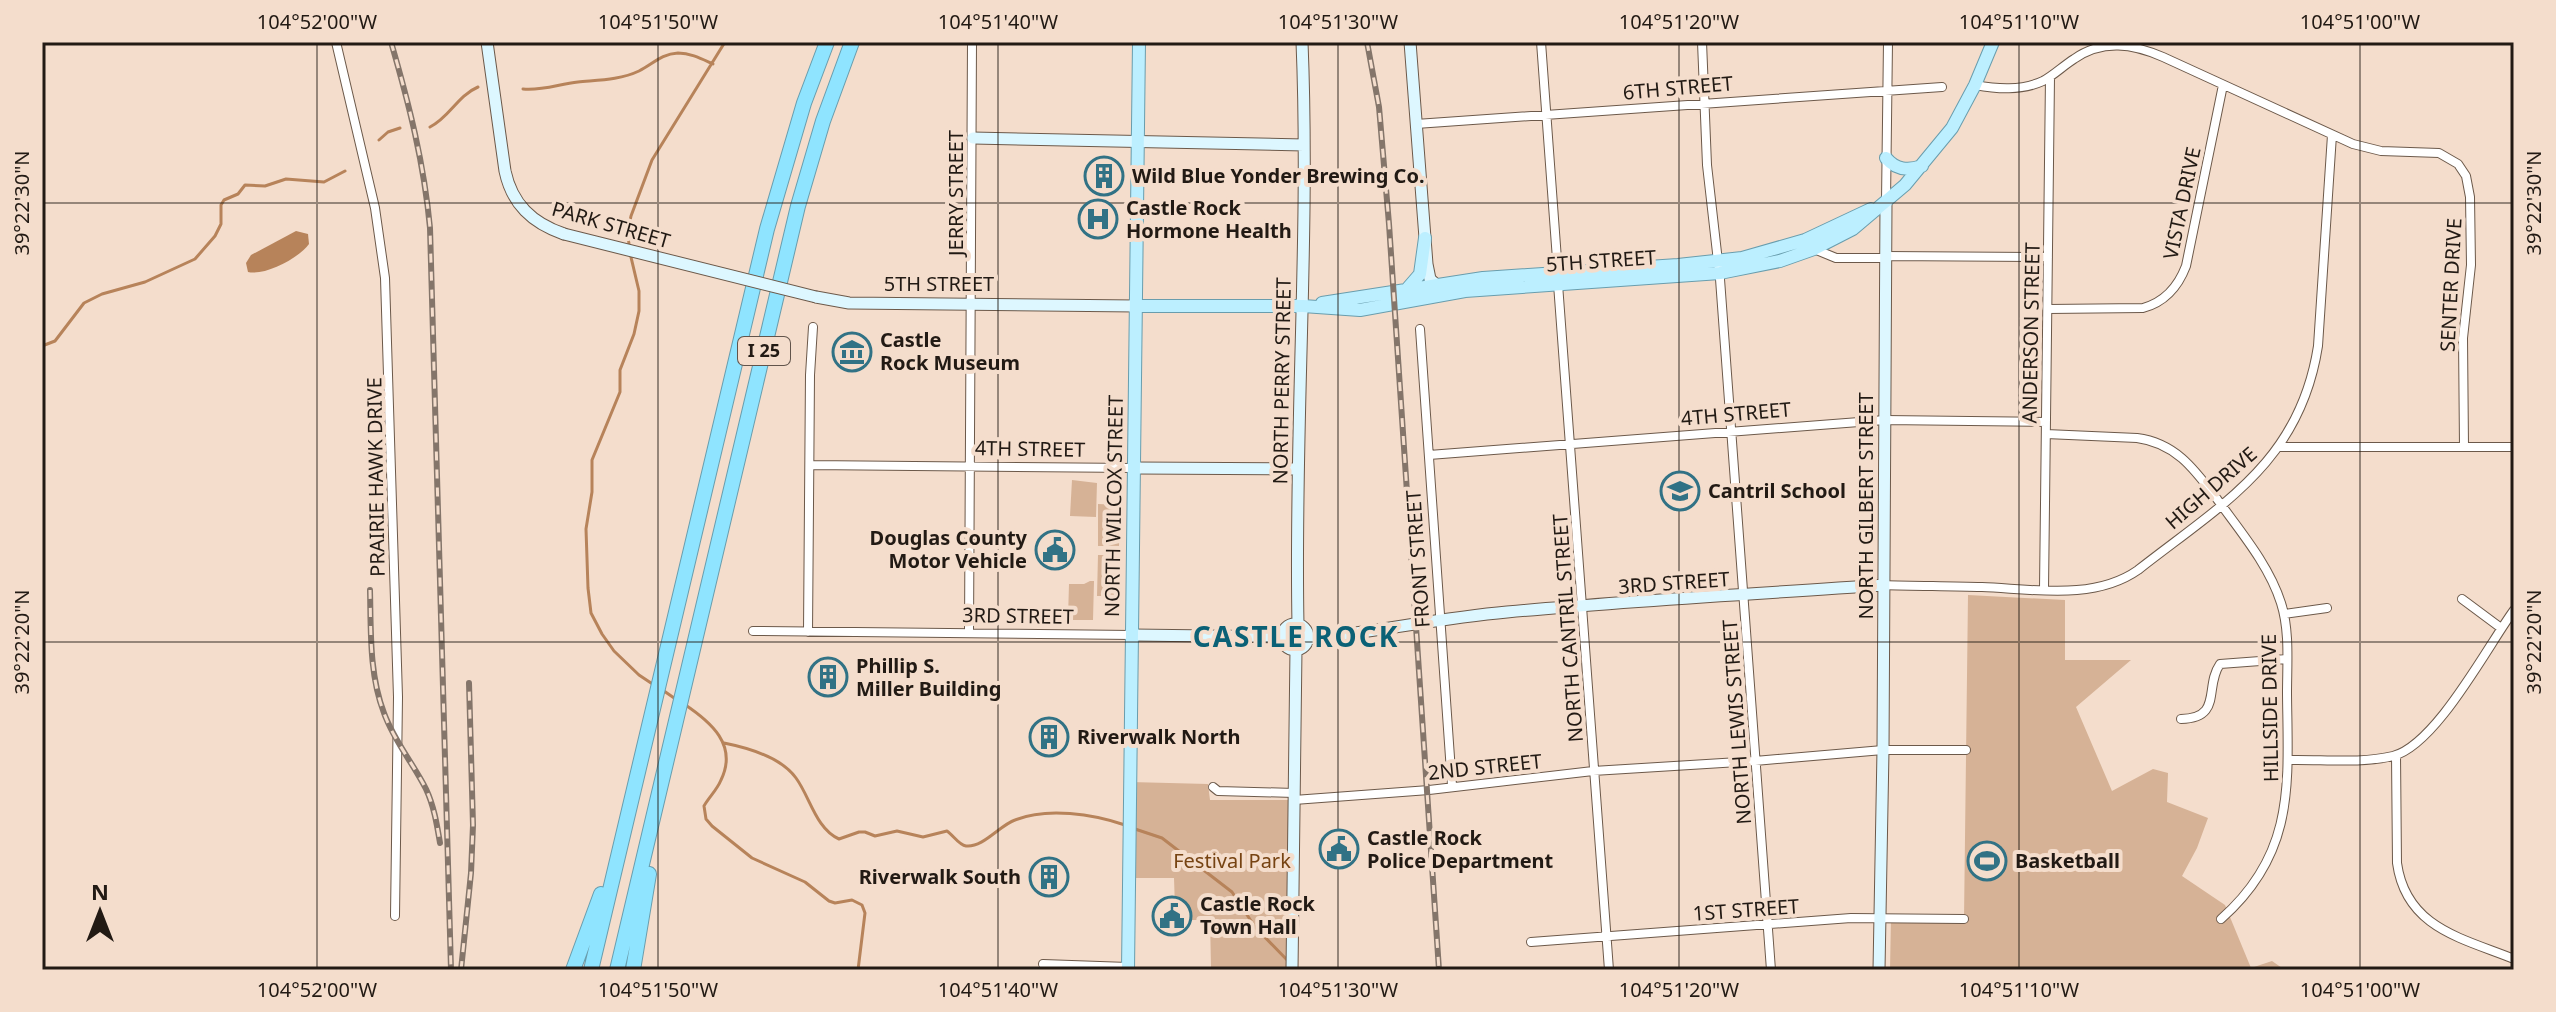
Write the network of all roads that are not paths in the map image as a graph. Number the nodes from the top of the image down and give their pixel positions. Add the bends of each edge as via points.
1 (336, 42) edge
2 (487, 42) edge
3 (827, 42) edge
4 (852, 42) edge
5 (972, 42) edge
6 (1139, 42) edge
7 (1302, 42) edge
8 (1410, 42) edge
9 (1541, 42) edge
10 (1702, 42) edge
11 (1888, 42) edge
12 (1993, 42) edge
13 (2050, 77) junction
14 (1975, 85) junction
15 (2223, 85) junction
16 (1942, 87) dead end
17 (1887, 91) junction
18 (1704, 103) junction
19 (1546, 116) junction
20 (1416, 124) junction
21 (2332, 135) junction
22 (973, 138) junction
23 (1138, 142) junction
24 (1304, 145) junction
25 (1886, 158) junction
26 (1922, 166) junction
27 (1886, 203) junction
28 (1425, 238) junction
29 (1814, 249) junction
30 (1885, 257) junction
31 (2048, 257) junction
32 (1427, 264) junction
33 (1719, 267) junction
34 (1558, 278) junction
35 (1434, 285) junction
36 (1468, 285) junction
37 (1407, 289) junction
38 (816, 297) joint
39 (972, 304) junction
40 (1136, 306) junction
41 (1303, 306) junction
42 (2048, 309) junction
43 (813, 327) dead end
44 (1420, 329) dead end
45 (1885, 420) junction
46 (2046, 422) junction
47 (1732, 433) junction
48 (2046, 434) junction
49 (1572, 445) junction
50 (2280, 447) junction
51 (2464, 447) junction
52 (2514, 447) edge
53 (1429, 455) junction
54 (810, 465) junction
55 (970, 466) junction
56 (1135, 468) junction
57 (1298, 469) junction
58 (2221, 505) junction
59 (1883, 585) junction
60 (2044, 589) junction
61 (1744, 596) junction
62 (2462, 599) dead end
63 (1584, 607) junction
64 (2327, 608) dead end
65 (2514, 610) edge
66 (2284, 614) junction
67 (1440, 619) junction
68 (1298, 624) junction
69 (2501, 628) junction
70 (753, 631) dead end
71 (808, 632) junction
72 (969, 633) junction
73 (1133, 635) junction
74 (1283, 637) junction
75 (1308, 639) junction
76 (1296, 649) junction
77 (2287, 659) junction
78 (2181, 719) dead end
79 (1883, 750) junction
80 (1966, 750) dead end
81 (2396, 755) junction
82 (2288, 760) junction
83 (1755, 761) junction
84 (1593, 771) junction
85 (664, 775) junction
86 (1452, 786) junction
87 (1213, 787) dead end
88 (1294, 797) junction
89 (627, 818) junction
90 (395, 916) dead end
91 (1881, 917) junction
92 (1964, 919) dead end
93 (2221, 919) dead end
94 (1768, 925) junction
95 (1606, 935) junction
96 (1531, 942) dead end
97 (2514, 959) edge
98 (1043, 964) dead end
99 (1128, 969) edge
100 (573, 970) edge
101 (591, 970) edge
102 (617, 970) edge
103 (633, 970) edge
104 (1292, 970) edge
105 (1609, 970) edge
106 (1771, 970) edge
107 (1879, 970) edge

1 - 90 street, PRAIRIE HAWK DRIVE via 375,208 385,278 398,697
2 - 38 street, PARK STREET, bridge via 510,191 533,219 564,234
3 - 89 highway, I 25 via 767,229
4 - 85 highway, I 25 via 798,206
5 - 22 street, JERRY STREET
6 - 23 main road, NORTH WILCOX STREET
7 - 24 street, NORTH PERRY STREET
8 - 20 street
9 - 19 street, NORTH CANTRIL STREET
10 - 18 street, NORTH LEWIS STREET
11 - 17 street, NORTH GILBERT STREET
12 - 14 main road, 5TH STREET
13 - 14 street via 2020,88
13 - 15 street via 2091,50 2118,45 2153,53
13 - 31 street, ANDERSON STREET
14 - 26 main road, 5TH STREET via 1952,128
15 - 21 street
15 - 42 street, VISTA DRIVE via 2186,266 2175,288 2143,308
16 - 17 street, 6TH STREET
17 - 18 street, 6TH STREET
17 - 25 street, NORTH GILBERT STREET
18 - 19 street, 6TH STREET
18 - 33 street, NORTH LEWIS STREET
19 - 20 street, 6TH STREET
19 - 34 street, NORTH CANTRIL STREET
20 - 28 street
21 - 50 street, HIGH DRIVE via 2316,355 2299,414
21 - 51 street, SENTER DRIVE via 2372,149 2439,153 2466,176 2471,265 2463,338
22 - 23 street
22 - 39 street, JERRY STREET
23 - 24 street
23 - 40 main road, NORTH WILCOX STREET
24 - 41 street, NORTH PERRY STREET
25 - 26 main road via 1902,169
25 - 27 street, NORTH GILBERT STREET
26 - 27 main road, 5TH STREET
27 - 29 main road, 5TH STREET via 1853,229
27 - 30 street, NORTH GILBERT STREET
27 - 33 main road, 5TH STREET via 1796,244
28 - 32 street
28 - 37 main road via 1420,274
29 - 30 street via 1836,258
29 - 33 main road, 5TH STREET via 1780,261
30 - 31 street
30 - 45 street, NORTH GILBERT STREET
31 - 42 street, ANDERSON STREET
32 - 35 street
32 - 36 street via 1431,273
33 - 34 main road, 5TH STREET
33 - 47 street, NORTH LEWIS STREET
34 - 36 main road, 5TH STREET
34 - 49 street, NORTH CANTRIL STREET
35 - 36 main road, 5TH STREET
35 - 37 main road, 5TH STREET
36 - 41 main road, 5TH STREET via 1360,310
37 - 41 main road, 5TH STREET
38 - 39 street, 5TH STREET via 849,303
39 - 40 street, 5TH STREET
39 - 55 street, JERRY STREET
40 - 41 main road, 5TH STREET
40 - 56 main road, NORTH WILCOX STREET
41 - 57 street, NORTH PERRY STREET
42 - 46 street, ANDERSON STREET
43 - 54 street
44 - 53 street, FRONT STREET
45 - 46 street, 4TH STREET
45 - 47 street, 4TH STREET
45 - 59 street, NORTH GILBERT STREET
46 - 48 street, ANDERSON STREET
47 - 49 street, 4TH STREET
47 - 61 street, NORTH LEWIS STREET
48 - 58 street, HILLSIDE DRIVE via 2152,441 2184,459
48 - 60 street, ANDERSON STREET
49 - 53 street, 4TH STREET
49 - 63 street, NORTH CANTRIL STREET
50 - 51 street
50 - 58 street, HIGH DRIVE
51 - 52 street
53 - 67 street, FRONT STREET
54 - 55 street, 4TH STREET
54 - 71 street
55 - 56 street, 4TH STREET
55 - 72 street, JERRY STREET
56 - 57 street, 4TH STREET
56 - 73 main road, NORTH WILCOX STREET
57 - 68 street, NORTH PERRY STREET
58 - 60 street, HIGH DRIVE via 2123,580 2084,589
58 - 66 street, HILLSIDE DRIVE via 2266,570
59 - 60 street, 3RD STREET
59 - 61 street, 3RD STREET
59 - 79 street, NORTH GILBERT STREET
61 - 63 street, 3RD STREET
61 - 83 street, NORTH LEWIS STREET
62 - 69 street
63 - 67 street, 3RD STREET
63 - 84 street, NORTH CANTRIL STREET
64 - 66 street
65 - 69 street
66 - 77 street, HILLSIDE DRIVE
67 - 75 street, 3RD STREET
67 - 86 street, FRONT STREET
68 - 74 street via 1288,626
68 - 75 street
69 - 81 street via 2449,707 2419,741
70 - 71 street, 3RD STREET
71 - 72 street, 3RD STREET
72 - 73 street, 3RD STREET
73 - 74 street, 3RD STREET
73 - 99 main road, NORTH WILCOX STREET
74 - 76 street
75 - 76 street
76 - 88 street
77 - 78 street via 2220,664 2206,711
77 - 82 street, HILLSIDE DRIVE
79 - 80 street, 2ND STREET
79 - 83 street, 2ND STREET
79 - 91 street, NORTH GILBERT STREET
81 - 82 street
81 - 97 street via 2397,863 2411,904 2437,927
82 - 93 street, HILLSIDE DRIVE via 2287,799 2273,847 2252,884
83 - 84 street, 2ND STREET
83 - 94 street, NORTH LEWIS STREET
84 - 86 street, 2ND STREET
84 - 95 street, NORTH CANTRIL STREET
85 - 102 highway, I 25
85 - 103 highway
86 - 88 street, 2ND STREET
87 - 88 street, 2ND STREET
88 - 104 street
89 - 100 highway
89 - 101 highway, I 25
91 - 92 street, 1ST STREET
91 - 94 street, 1ST STREET
91 - 107 street, NORTH GILBERT STREET
94 - 95 street, 1ST STREET
94 - 106 street, NORTH LEWIS STREET
95 - 96 street, 1ST STREET
95 - 105 street, NORTH CANTRIL STREET
98 - 99 street

